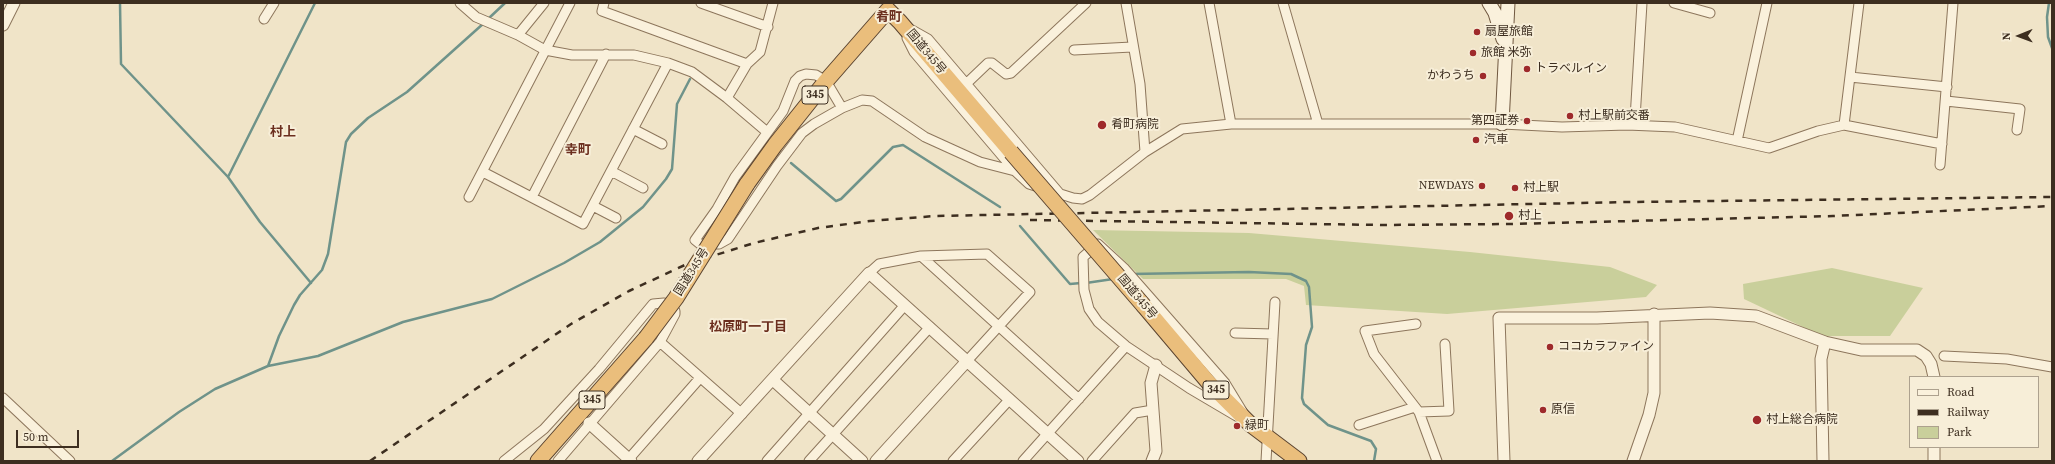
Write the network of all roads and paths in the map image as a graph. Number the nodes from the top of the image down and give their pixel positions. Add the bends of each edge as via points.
1 (14, 3) edge
2 (274, 3) edge
3 (460, 3) edge
4 (544, 3) edge
5 (570, 3) edge
6 (604, 3) edge
7 (701, 3) edge
8 (773, 3) edge
9 (1086, 3) edge
10 (1126, 3) edge
11 (1209, 3) edge
12 (1283, 3) edge
13 (1488, 3) edge
14 (1508, 3) edge
15 (1642, 3) edge
16 (1674, 3) edge
17 (1767, 3) edge
18 (1859, 3) edge
19 (1953, 3) edge
20 (891, 7) edge
21 (1710, 13) dead end
22 (264, 19) dead end
23 (900, 22) junction
24 (3, 25) edge
25 (768, 27) junction
26 (518, 35) junction
27 (1132, 46) junction
28 (1506, 47) junction
29 (545, 50) junction
30 (1074, 50) dead end
31 (606, 54) junction
32 (668, 63) junction
33 (747, 64) junction
34 (1850, 77) junction
35 (826, 81) junction
36 (966, 84) junction
37 (1947, 87) junction
38 (727, 98) junction
39 (1946, 101) junction
40 (842, 108) junction
41 (1231, 124) junction
42 (1318, 124) junction
43 (1502, 124) junction
44 (1627, 125) junction
45 (1844, 125) junction
46 (633, 129) junction
47 (2017, 130) dead end
48 (767, 132) junction
49 (1737, 141) junction
50 (662, 144) dead end
51 (1942, 144) junction
52 (1145, 152) junction
53 (1940, 165) dead end
54 (611, 171) junction
55 (1015, 171) junction
56 (483, 172) junction
57 (643, 188) dead end
58 (1060, 195) junction
59 (469, 197) dead end
60 (532, 197) junction
61 (593, 206) junction
62 (616, 218) dead end
63 (921, 256) junction
64 (870, 272) junction
65 (1275, 302) dead end
66 (905, 305) junction
67 (1654, 314) junction
68 (1416, 324) dead end
69 (998, 326) junction
70 (930, 327) junction
71 (1235, 333) dead end
72 (1273, 334) junction
73 (660, 342) junction
74 (1825, 342) junction
75 (1445, 344) dead end
76 (1126, 346) junction
77 (1944, 356) dead end
78 (968, 361) junction
79 (1156, 365) junction
80 (2052, 367) edge
81 (1934, 376) edge
82 (700, 378) junction
83 (774, 380) junction
84 (3, 398) edge
85 (1010, 399) junction
86 (1078, 399) junction
87 (1153, 410) junction
88 (1417, 410) junction
89 (810, 413) junction
90 (742, 414) junction
91 (590, 423) junction
92 (1250, 424) junction
93 (1359, 425) dead end
94 (833, 434) junction
95 (1047, 434) junction
96 (1266, 437) junction
97 (1934, 448) edge
98 (629, 460) edge
99 (70, 461) edge
100 (504, 461) edge
101 (538, 461) edge
102 (558, 461) edge
103 (698, 461) edge
104 (767, 461) edge
105 (809, 461) edge
106 (862, 461) edge
107 (876, 461) edge
108 (953, 461) edge
109 (1023, 461) edge
110 (1078, 461) edge
111 (1092, 461) edge
112 (1152, 461) edge
113 (1266, 461) edge
114 (1299, 461) edge
115 (1437, 461) edge
116 (1504, 461) edge
117 (1633, 461) edge
118 (1823, 461) edge
119 (1934, 461) edge

1 - 24 street
2 - 22 street
3 - 26 street via 476,17
4 - 26 street
5 - 29 street
6 - 33 street via 602,11
7 - 25 street
8 - 25 street
9 - 36 street via 1011,73 1006,74 992,63 988,63
10 - 27 street
11 - 41 street
12 - 42 street
13 - 28 main road
14 - 28 main road
15 - 44 street via 1635,119
16 - 21 street
17 - 49 street
18 - 34 street
19 - 37 street
20 - 23 highway, 国道345号 / 345
20 - 35 highway, 国道345号 / 345
23 - 36 street via 928,40
23 - 55 street via 914,52
23 - 92 highway, 国道345号 / 345, bridge via 1209,383
25 - 33 street via 760,52
26 - 29 street
27 - 30 street
27 - 52 street via 1140,84
28 - 43 main road
29 - 31 street via 572,55
29 - 56 street
31 - 32 street via 634,55
31 - 60 street
32 - 38 street via 692,72
32 - 46 street
33 - 38 street
34 - 37 street
34 - 45 street
35 - 40 street
35 - 48 street via 816,75 800,76 795,81 783,111
35 - 101 highway, 国道345号 / 345, bridge via 775,145 676,298 646,338
36 - 58 street
37 - 39 street
38 - 48 street
39 - 47 street via 2020,109
39 - 51 street
40 - 48 street via 802,133 728,239 719,244 700,244 695,240
40 - 55 street via 862,100 870,100 925,137 980,162
41 - 42 street
41 - 52 street via 1182,129
42 - 43 street
43 - 44 street via 1562,127
44 - 49 street via 1675,127
45 - 49 street via 1769,148
45 - 51 street
46 - 50 street
46 - 54 street
51 - 53 street
52 - 58 street via 1090,195 1073,198
54 - 57 street
54 - 61 street
55 - 58 street via 1029,184
56 - 59 street
56 - 60 street
60 - 61 street via 583,224
61 - 62 street
63 - 64 street via 879,264
63 - 69 street
63 - 69 street via 987,254 1030,292
64 - 66 street
64 - 83 street
65 - 72 street
66 - 70 street
66 - 89 street
67 - 74 street via 1710,313 1756,316
67 - 116 street via 1597,318 1500,318
67 - 117 street via 1654,393 1650,415
68 - 88 street via 1365,331 1374,354
69 - 78 street
69 - 86 street
70 - 78 street
70 - 94 street
71 - 72 street
72 - 96 street
73 - 82 street
73 - 91 street
73 - 100 street via 675,311 660,302 653,304 599,369 544,429
74 - 81 street via 1861,350 1917,350 1926,356
74 - 118 street via 1821,359
75 - 88 street via 1449,411
76 - 79 street
76 - 86 street
76 - 92 street via 1098,322 1087,303 1083,257 1098,244 1124,268 1225,383
77 - 80 street via 2007,359
78 - 85 street
78 - 107 street
79 - 87 street via 1151,383
79 - 92 street
82 - 90 street
82 - 98 street
83 - 89 street
83 - 90 street
84 - 99 street
85 - 95 street
85 - 108 street
86 - 95 street
87 - 111 street via 1136,413
87 - 112 street via 1156,451
88 - 93 street
88 - 115 street
89 - 94 street
89 - 104 street
90 - 103 street
91 - 98 street
91 - 102 street
92 - 96 highway, 国道345号 / 345
94 - 105 street
94 - 106 street
95 - 109 street
95 - 110 street
96 - 113 street
96 - 114 highway, 国道345号 / 345
97 - 119 street

